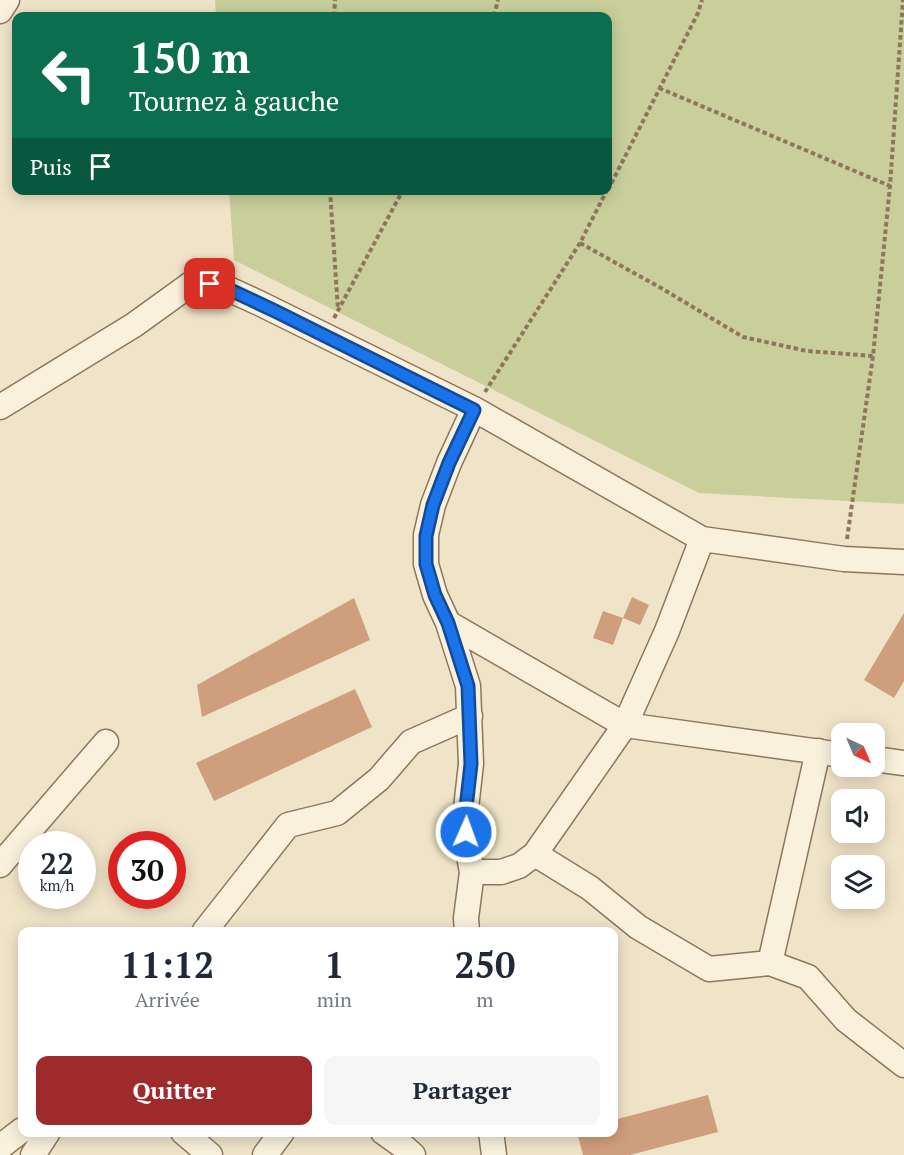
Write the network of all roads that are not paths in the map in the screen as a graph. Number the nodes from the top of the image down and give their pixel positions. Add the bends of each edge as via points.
1 (7, 0) edge
2 (0, 11) edge
3 (0, 407) edge
4 (474, 410) junction
5 (702, 539) junction
6 (904, 562) edge
7 (448, 623) junction
8 (470, 716) junction
9 (625, 725) junction
10 (106, 742) dead end
11 (818, 751) junction
12 (831, 753) edge
13 (885, 760) edge
14 (904, 763) edge
15 (535, 854) junction
16 (0, 865) edge
17 (472, 872) junction
18 (208, 927) edge
19 (462, 927) edge
20 (770, 963) junction
21 (904, 1065) edge
22 (18, 1133) edge
23 (45, 1137) edge
24 (189, 1137) edge
25 (278, 1137) edge
26 (390, 1137) edge
27 (402, 1137) edge
28 (492, 1137) edge
29 (0, 1148) edge
30 (33, 1155) edge
31 (210, 1155) edge
32 (265, 1155) edge
33 (413, 1155) edge
34 (425, 1155) edge
35 (494, 1155) edge

1 - 2 street
3 - 4 street via 134,325 195,281 224,287
4 - 5 street
4 - 7 street via 449,463 426,536 426,564
5 - 6 street via 844,559
5 - 9 street
7 - 8 street via 468,686
7 - 9 street
8 - 17 street via 471,764 465,817
8 - 18 street via 411,742 380,779 337,813 288,825
9 - 11 street
9 - 15 street
10 - 16 street
11 - 12 street
11 - 20 street
13 - 14 street
15 - 17 street via 519,867 501,872
15 - 20 street via 590,888 638,927 710,969
17 - 19 street
20 - 21 street via 808,977 846,1020
22 - 29 street
23 - 30 street
24 - 31 street
25 - 32 street
26 - 33 street
27 - 34 street
28 - 35 street

